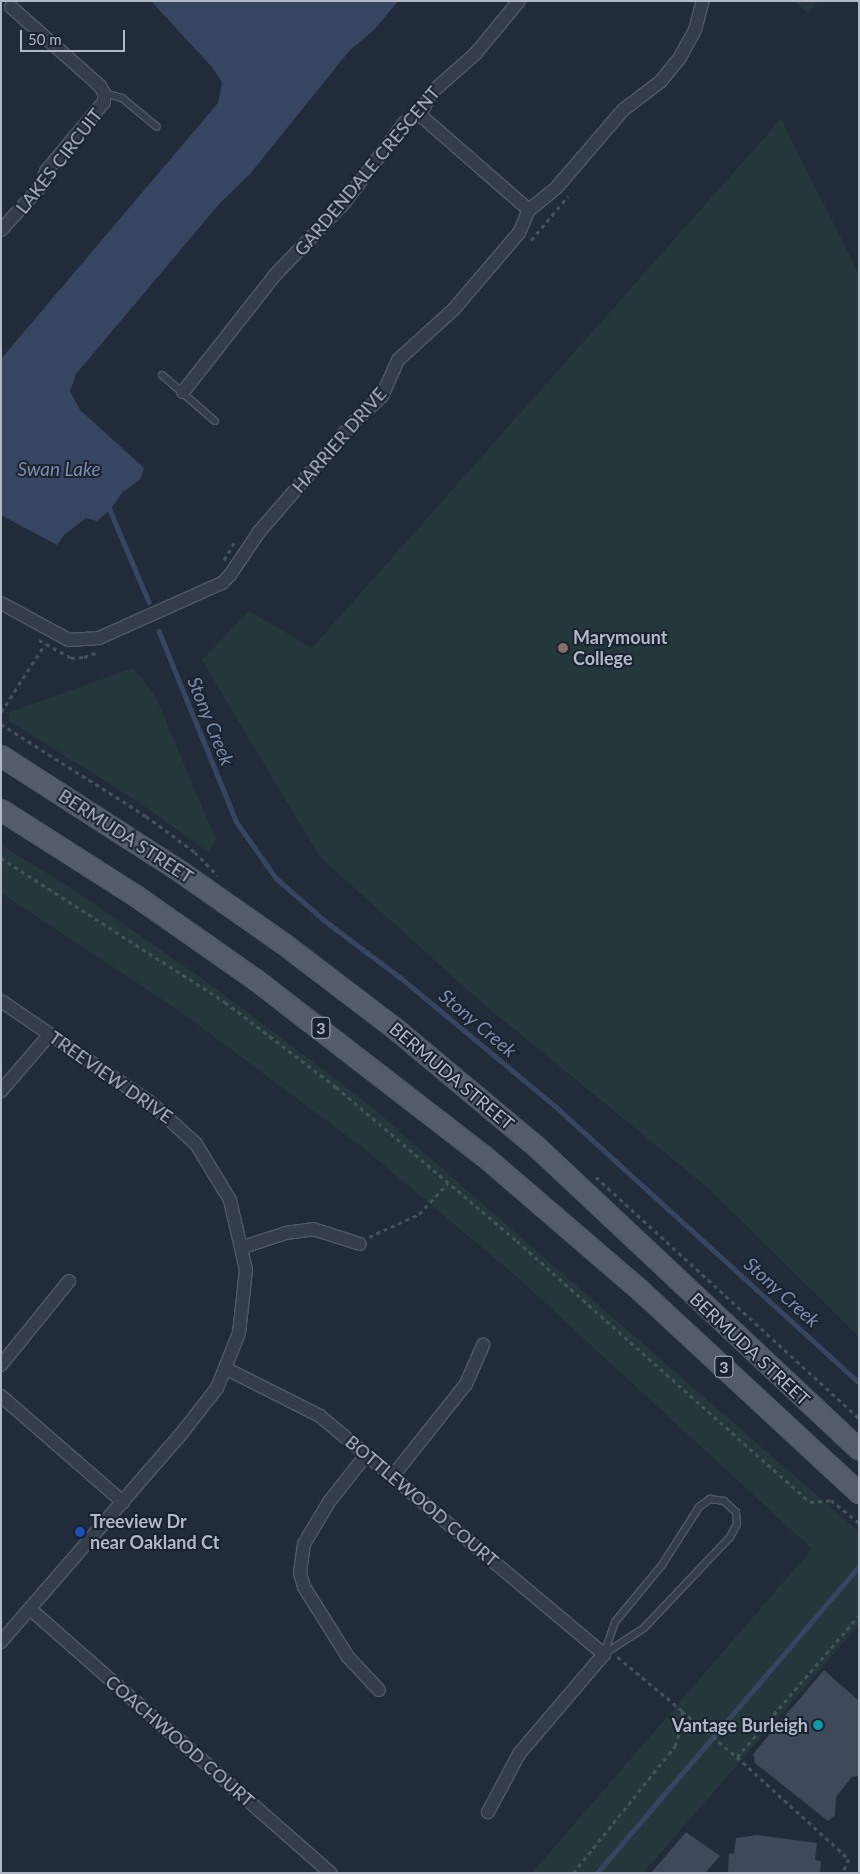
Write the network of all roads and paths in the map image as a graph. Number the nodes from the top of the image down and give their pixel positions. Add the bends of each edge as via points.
1 (519, 1) edge
2 (704, 1) edge
3 (9, 8) edge
4 (104, 93) junction
5 (420, 115) junction
6 (157, 127) dead end
7 (529, 210) junction
8 (1, 230) edge
9 (162, 374) dead end
10 (183, 392) junction
11 (215, 421) dead end
12 (1, 603) edge
13 (51, 633) junction
14 (1, 712) edge
15 (1, 756) edge
16 (1, 810) edge
17 (1, 858) edge
18 (1, 1001) edge
19 (50, 1034) junction
20 (1, 1091) edge
21 (448, 1183) junction
22 (360, 1244) joint
23 (243, 1247) junction
24 (69, 1281) dead end
25 (482, 1345) dead end
26 (1, 1365) edge
27 (227, 1369) junction
28 (1, 1396) edge
29 (859, 1449) edge
30 (366, 1455) junction
31 (392, 1477) junction
32 (859, 1493) edge
33 (122, 1502) junction
34 (859, 1523) edge
35 (30, 1609) junction
36 (859, 1615) edge
37 (1, 1642) edge
38 (604, 1654) junction
39 (379, 1690) dead end
40 (682, 1711) junction
41 (737, 1757) junction
42 (488, 1812) dead end
43 (330, 1873) edge
44 (573, 1873) edge
45 (843, 1873) edge

1 - 5 street, GARDENDALE CRESCENT via 476,53 431,93
2 - 7 street, HARRIER DRIVE via 695,30 679,59 661,80 623,110 557,187
3 - 4 street, LAKES CIRCUIT
4 - 6 lane via 122,98
4 - 8 street, LAKES CIRCUIT via 104,102 98,113 46,171 43,184
5 - 7 street
5 - 10 street, GARDENDALE CRESCENT via 404,123 345,202 275,275
7 - 13 street, HARRIER DRIVE via 519,233 454,309 398,360 382,396 354,422 259,532 230,575 186,599 99,638 78,640
9 - 10 lane
10 - 11 lane
12 - 13 street, HARRIER DRIVE
13 - 14 path
15 - 29 main road, BERMUDA STREET / 3 via 181,872 284,944 412,1042 539,1149
16 - 32 main road, BERMUDA STREET / 3 via 201,941 330,1035 468,1143 642,1292
17 - 21 path via 225,1002 336,1087
18 - 19 street, TREEVIEW DRIVE
19 - 20 street
19 - 23 street, TREEVIEW DRIVE via 151,1103 196,1144 230,1200
21 - 22 path via 419,1214 378,1231
21 - 34 path via 686,1389 810,1502 831,1500
22 - 23 street via 312,1229 286,1233
23 - 27 street, TREEVIEW DRIVE via 246,1270 244,1315
24 - 26 street
25 - 31 street via 466,1384
27 - 30 street, BOTTLEWOOD COURT via 307,1407
27 - 33 street, TREEVIEW DRIVE via 202,1409
28 - 33 street
30 - 31 street, BOTTLEWOOD COURT
30 - 39 street via 328,1502 304,1544 300,1573 304,1588 348,1657
31 - 38 street, BOTTLEWOOD COURT
33 - 35 street, TREEVIEW DRIVE
35 - 37 street, TREEVIEW DRIVE
35 - 43 street, COACHWOOD COURT
36 - 41 path
38 - 38 lane via 616,1622 662,1565 699,1508 710,1499 724,1501 736,1512 736,1524 730,1537 644,1628
38 - 40 path via 620,1658
38 - 42 street via 519,1754
40 - 41 path
40 - 44 path via 675,1746
41 - 45 path via 849,1860

